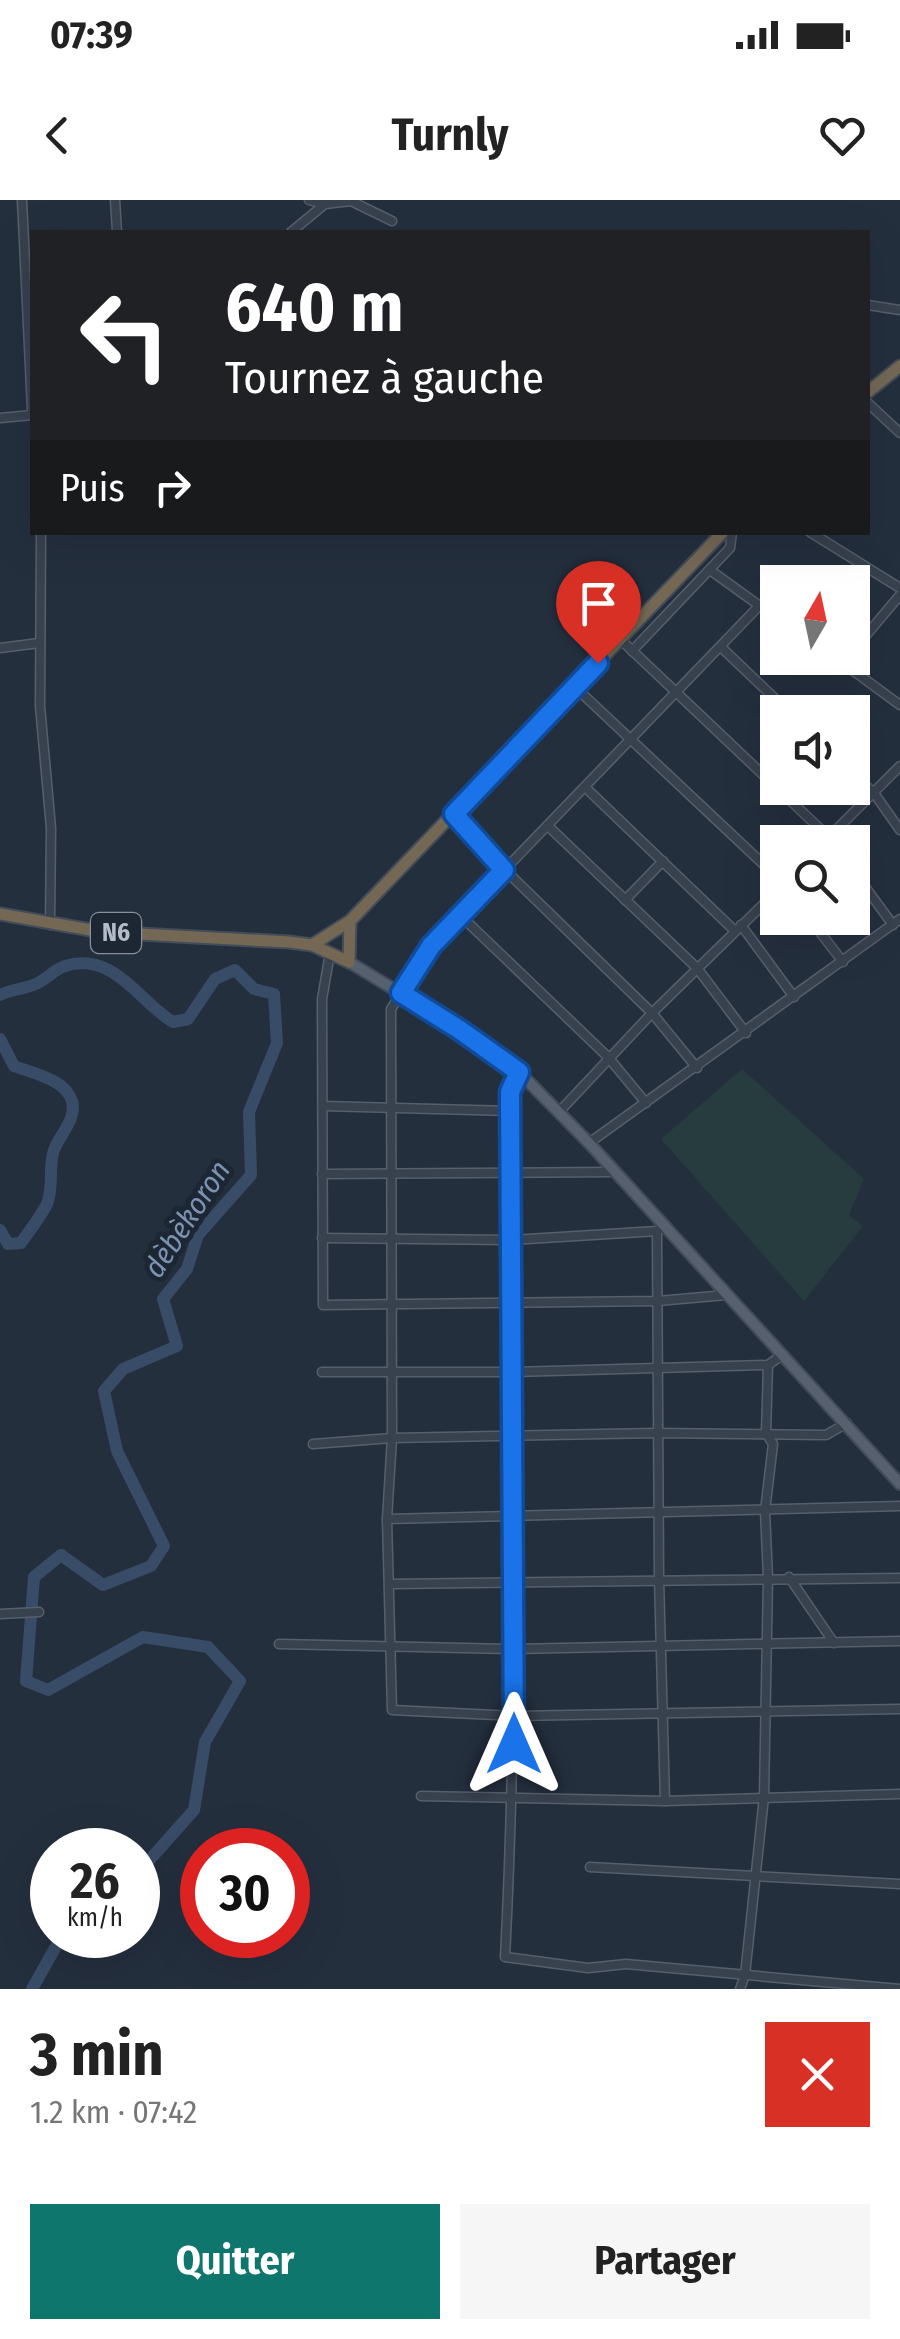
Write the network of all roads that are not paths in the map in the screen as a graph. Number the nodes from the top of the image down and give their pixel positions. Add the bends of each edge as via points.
1 (22, 200) edge
2 (115, 200) edge
3 (310, 200) edge
4 (351, 201) edge
5 (325, 204) junction
6 (392, 221) dead end
7 (117, 230) edge
8 (292, 230) edge
9 (870, 305) edge
10 (900, 310) edge
11 (900, 366) edge
12 (30, 370) edge
13 (870, 390) edge
14 (870, 405) edge
15 (30, 413) edge
16 (0, 418) edge
17 (900, 433) edge
18 (41, 535) edge
19 (50, 535) edge
20 (720, 535) edge
21 (732, 535) edge
22 (815, 535) edge
23 (42, 543) junction
24 (710, 570) junction
25 (900, 591) edge
26 (759, 606) joint
27 (870, 627) edge
28 (621, 640) junction
29 (40, 644) junction
30 (0, 648) edge
31 (722, 648) junction
32 (632, 651) junction
33 (866, 675) edge
34 (575, 686) junction
35 (676, 694) junction
36 (771, 695) edge
37 (900, 705) edge
38 (631, 740) junction
39 (900, 766) edge
40 (586, 788) junction
41 (870, 789) edge
42 (874, 793) junction
43 (454, 814) junction
44 (813, 825) edge
45 (843, 825) edge
46 (548, 826) junction
47 (900, 830) edge
48 (663, 861) junction
49 (760, 861) edge
50 (504, 870) junction
51 (870, 890) edge
52 (625, 900) junction
53 (760, 907) edge
54 (0, 914) edge
55 (460, 916) junction
56 (350, 920) junction
57 (896, 922) edge
58 (50, 924) junction
59 (738, 928) junction
60 (823, 935) edge
61 (312, 945) junction
62 (330, 953) junction
63 (349, 962) junction
64 (843, 962) junction
65 (698, 968) junction
66 (401, 993) junction
67 (794, 997) junction
68 (652, 1012) junction
69 (746, 1033) junction
70 (608, 1058) junction
71 (697, 1068) junction
72 (519, 1072) junction
73 (646, 1104) junction
74 (323, 1106) junction
75 (390, 1109) junction
76 (510, 1111) junction
77 (559, 1112) junction
78 (589, 1143) junction
79 (615, 1172) junction
80 (322, 1174) junction
81 (510, 1175) junction
82 (390, 1176) junction
83 (662, 1230) junction
84 (322, 1238) junction
85 (390, 1240) junction
86 (512, 1240) junction
87 (726, 1295) junction
88 (658, 1301) junction
89 (512, 1302) junction
90 (390, 1304) junction
91 (782, 1355) junction
92 (768, 1364) junction
93 (659, 1366) junction
94 (322, 1372) dead end
95 (513, 1372) junction
96 (392, 1373) junction
97 (847, 1423) junction
98 (657, 1433) junction
99 (766, 1433) junction
100 (392, 1438) junction
101 (512, 1438) junction
102 (313, 1444) dead end
103 (900, 1484) edge
104 (900, 1506) edge
105 (765, 1511) junction
106 (658, 1513) junction
107 (514, 1516) junction
108 (387, 1519) junction
109 (768, 1578) junction
110 (789, 1578) junction
111 (900, 1578) edge
112 (658, 1579) junction
113 (514, 1581) junction
114 (391, 1584) junction
115 (38, 1612) dead end
116 (0, 1614) edge
117 (900, 1642) edge
118 (279, 1644) dead end
119 (834, 1644) junction
120 (661, 1646) junction
121 (765, 1646) junction
122 (391, 1648) junction
123 (514, 1649) junction
124 (900, 1708) edge
125 (764, 1712) junction
126 (663, 1713) junction
127 (514, 1716) junction
128 (900, 1794) edge
129 (422, 1796) dead end
130 (764, 1797) junction
131 (513, 1800) junction
132 (665, 1801) junction
133 (590, 1867) dead end
134 (755, 1878) junction
135 (900, 1884) edge
136 (745, 1975) junction
137 (740, 1989) edge
138 (900, 1989) edge

1 - 12 street
2 - 7 street
3 - 5 street
4 - 5 street
4 - 6 street
5 - 8 street
9 - 10 street
11 - 13 highway
14 - 17 street
15 - 16 street
18 - 23 street
19 - 23 street
20 - 28 highway
21 - 24 street via 730,548
22 - 25 street
23 - 29 street
24 - 26 street
24 - 32 street
25 - 27 street
26 - 31 street
28 - 32 street
28 - 34 highway
29 - 30 street
29 - 58 street
31 - 35 street
31 - 36 street
32 - 35 street
33 - 37 street
34 - 38 street
34 - 43 highway
35 - 38 street
35 - 44 street
38 - 40 street
38 - 49 street
39 - 42 street
40 - 46 street
40 - 48 street
41 - 42 street
42 - 45 street
42 - 47 street
43 - 50 street
43 - 56 highway
46 - 50 street
46 - 52 street
48 - 52 street
48 - 59 street
50 - 55 street
50 - 68 street
51 - 57 street
52 - 65 street
53 - 59 street
54 - 58 highway, N6
55 - 66 street
55 - 70 street
56 - 61 highway
56 - 63 highway
57 - 64 street
58 - 61 highway, N6
59 - 65 street
59 - 67 street
60 - 64 street
61 - 62 highway, N6
62 - 63 highway, N6
62 - 74 street via 322,999
63 - 66 main road
64 - 67 street
65 - 68 street
65 - 69 street
66 - 72 main road
66 - 75 street via 391,1009
67 - 69 street
68 - 70 street
68 - 71 street
69 - 71 street
70 - 73 street
70 - 77 street
71 - 73 street
72 - 76 street
72 - 77 main road
73 - 78 street
74 - 75 street
74 - 80 street
75 - 76 street
75 - 82 street
76 - 81 street
77 - 78 main road
78 - 79 main road
79 - 81 street
79 - 83 main road
80 - 82 street
80 - 84 street
81 - 82 street
81 - 86 street
82 - 85 street
83 - 86 street
83 - 87 main road
83 - 88 street
84 - 85 street
84 - 90 street via 323,1305
85 - 86 street
85 - 90 street
86 - 89 street
87 - 88 street
87 - 91 main road
88 - 89 street
88 - 93 street
89 - 90 street
89 - 95 street
90 - 96 street
91 - 92 street
91 - 97 main road
92 - 93 street
92 - 99 street
93 - 95 street
93 - 98 street
94 - 96 street
95 - 96 street
95 - 101 street
96 - 100 street
97 - 99 street via 826,1435
97 - 103 main road
98 - 99 street
98 - 101 street
98 - 106 street
99 - 105 street via 773,1444
100 - 101 street
100 - 102 street
100 - 108 street
101 - 107 street
104 - 105 street
105 - 106 street
105 - 109 street
106 - 107 street
106 - 112 street
107 - 108 street
107 - 113 street
108 - 114 street
109 - 110 street
109 - 112 street
109 - 121 street
110 - 111 street
110 - 119 street
112 - 113 street
112 - 120 street
113 - 114 street
113 - 123 street
114 - 122 street
115 - 116 street
117 - 119 street
118 - 122 street
119 - 121 street
120 - 121 street
120 - 123 street
120 - 126 street
121 - 125 street
122 - 123 street
122 - 127 street via 392,1710
123 - 127 street
124 - 125 street
125 - 126 street
125 - 130 street
126 - 127 street
126 - 132 street
127 - 131 street
128 - 130 street
129 - 131 street
130 - 132 street
130 - 134 street
131 - 132 street
131 - 136 street via 505,1957
133 - 134 street
134 - 135 street
134 - 136 street
136 - 137 street
136 - 138 street

